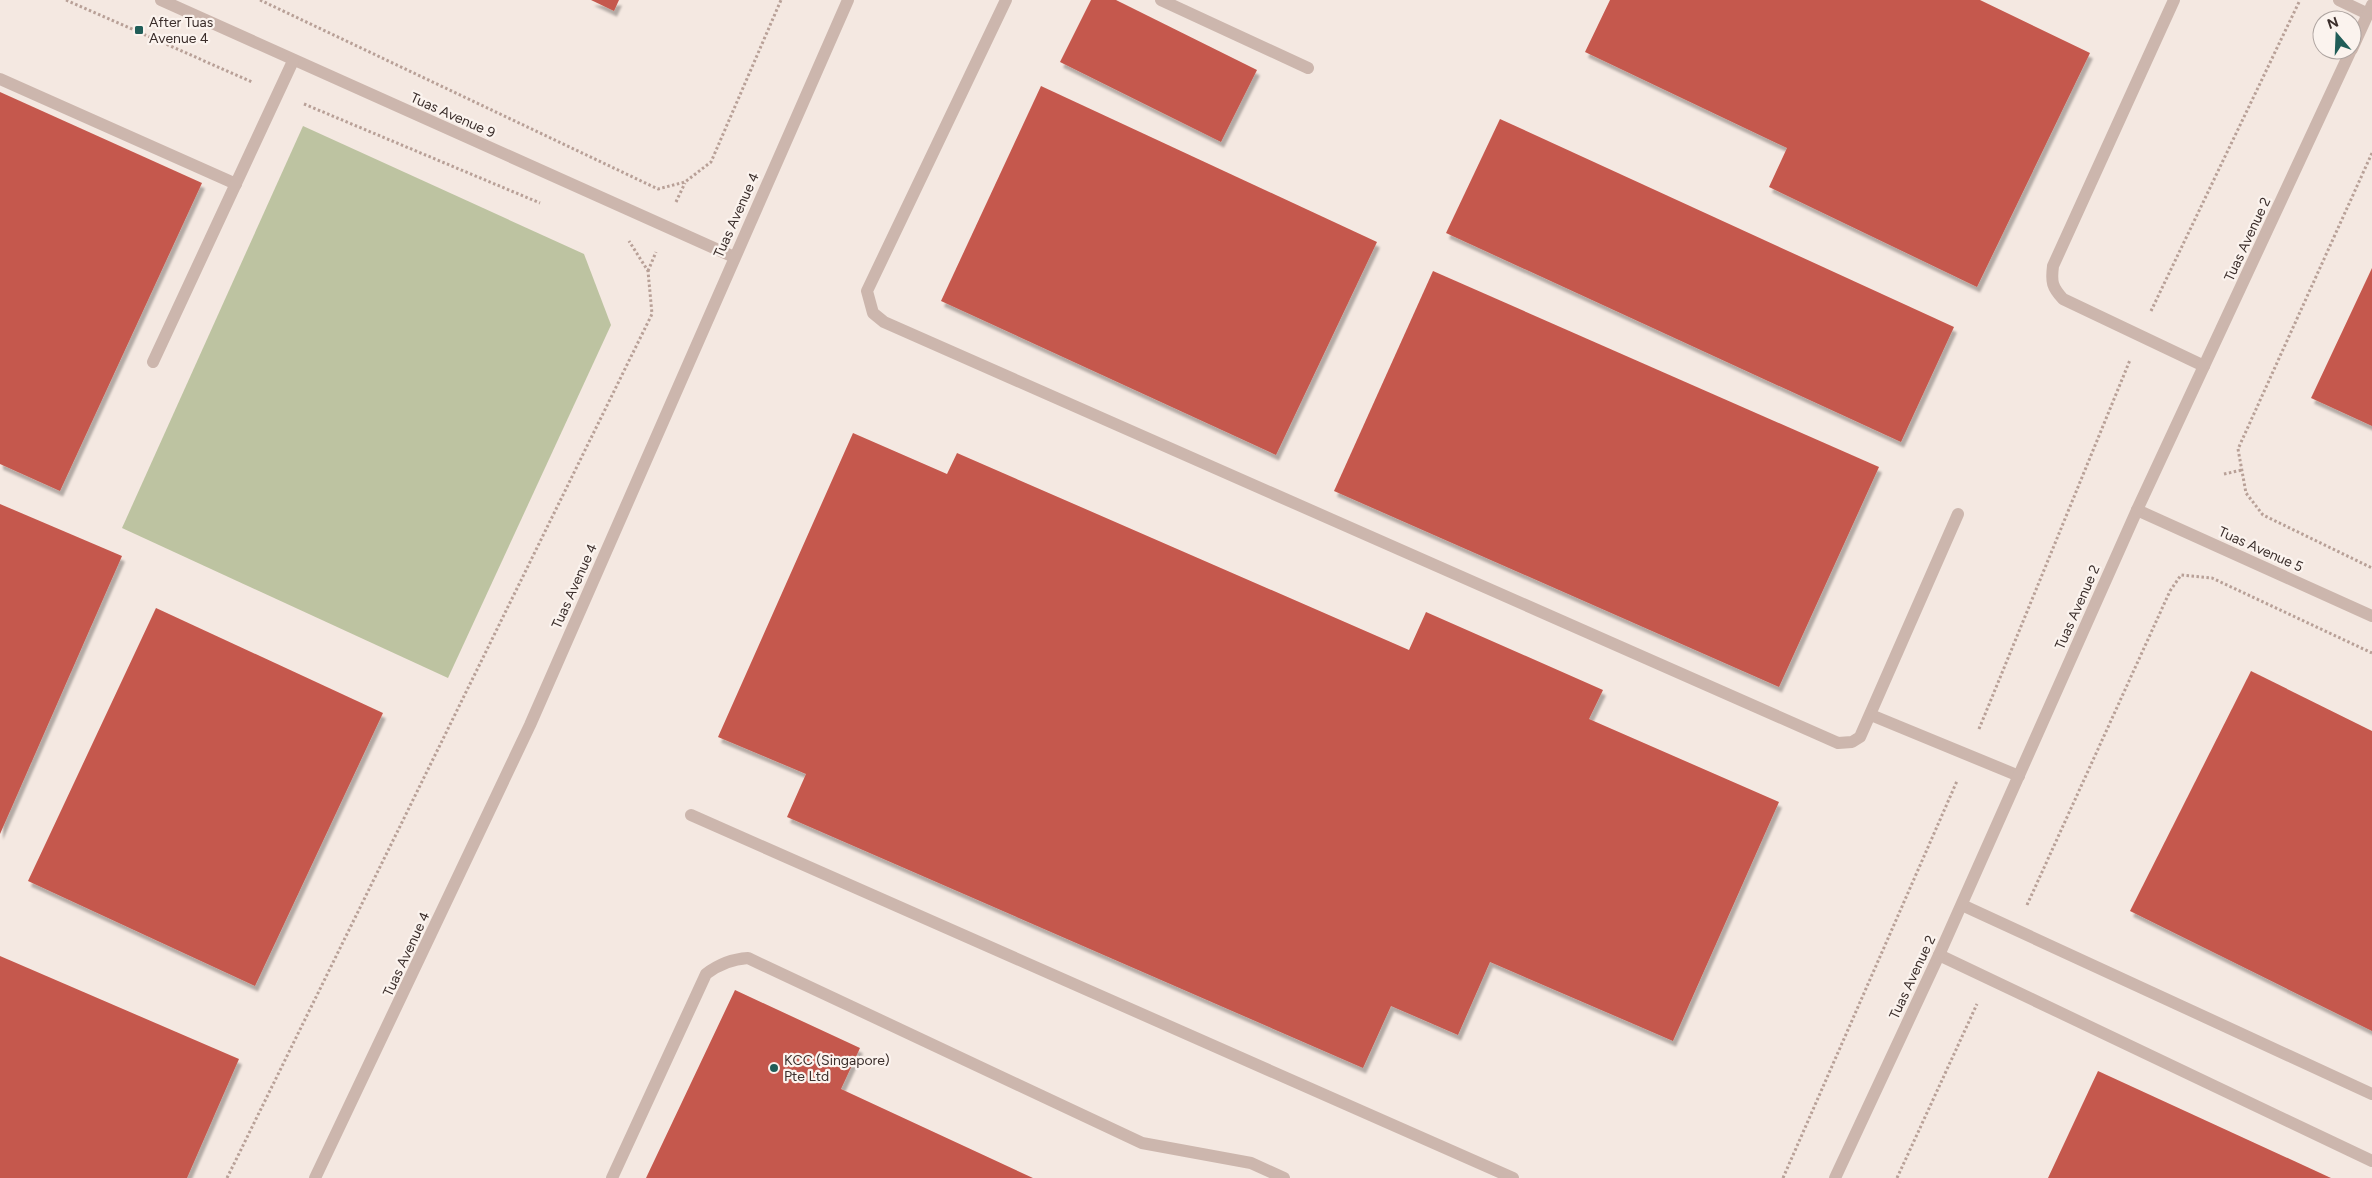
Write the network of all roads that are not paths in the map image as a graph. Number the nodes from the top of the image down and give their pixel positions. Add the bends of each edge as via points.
1 (161, 0) edge
2 (848, 0) edge
3 (1006, 0) edge
4 (1161, 0) edge
5 (2174, 0) edge
6 (2339, 0) edge
7 (2370, 9) edge
8 (2362, 27) edge
9 (2347, 60) edge
10 (293, 61) junction
11 (1308, 68) dead end
12 (0, 79) edge
13 (236, 184) junction
14 (734, 256) junction
15 (154, 362) dead end
16 (2204, 366) junction
17 (2137, 510) junction
18 (1958, 514) dead end
19 (2372, 616) edge
20 (1871, 715) junction
21 (2019, 776) junction
22 (691, 815) dead end
23 (1962, 905) junction
24 (1939, 955) junction
25 (2372, 1094) edge
26 (2372, 1161) edge
27 (315, 1178) edge
28 (612, 1178) edge
29 (1284, 1178) edge
30 (1513, 1178) edge
31 (1835, 1178) edge

1 - 10 street, Tuas Avenue 9
2 - 14 street, Tuas Avenue 4
3 - 20 street via 867,290 873,313 893,326 1829,741 1845,743 1860,738
4 - 11 street
5 - 16 street via 2053,266 2052,277 2054,289 2063,299
6 - 7 street
7 - 8 street, Tuas Avenue 2
9 - 16 street, Tuas Avenue 2
10 - 13 street
10 - 14 street, Tuas Avenue 9
12 - 13 street
13 - 15 street
14 - 27 street, Tuas Avenue 4 via 530,725
16 - 17 street, Tuas Avenue 2
17 - 19 street, Tuas Avenue 5
17 - 21 street, Tuas Avenue 2
18 - 20 street
20 - 21 street
21 - 23 street, Tuas Avenue 2
22 - 30 street
23 - 24 street, Tuas Avenue 2
23 - 25 street
24 - 26 street
24 - 31 street, Tuas Avenue 2
28 - 29 street via 706,974 734,959 748,958 1142,1143 1251,1163

